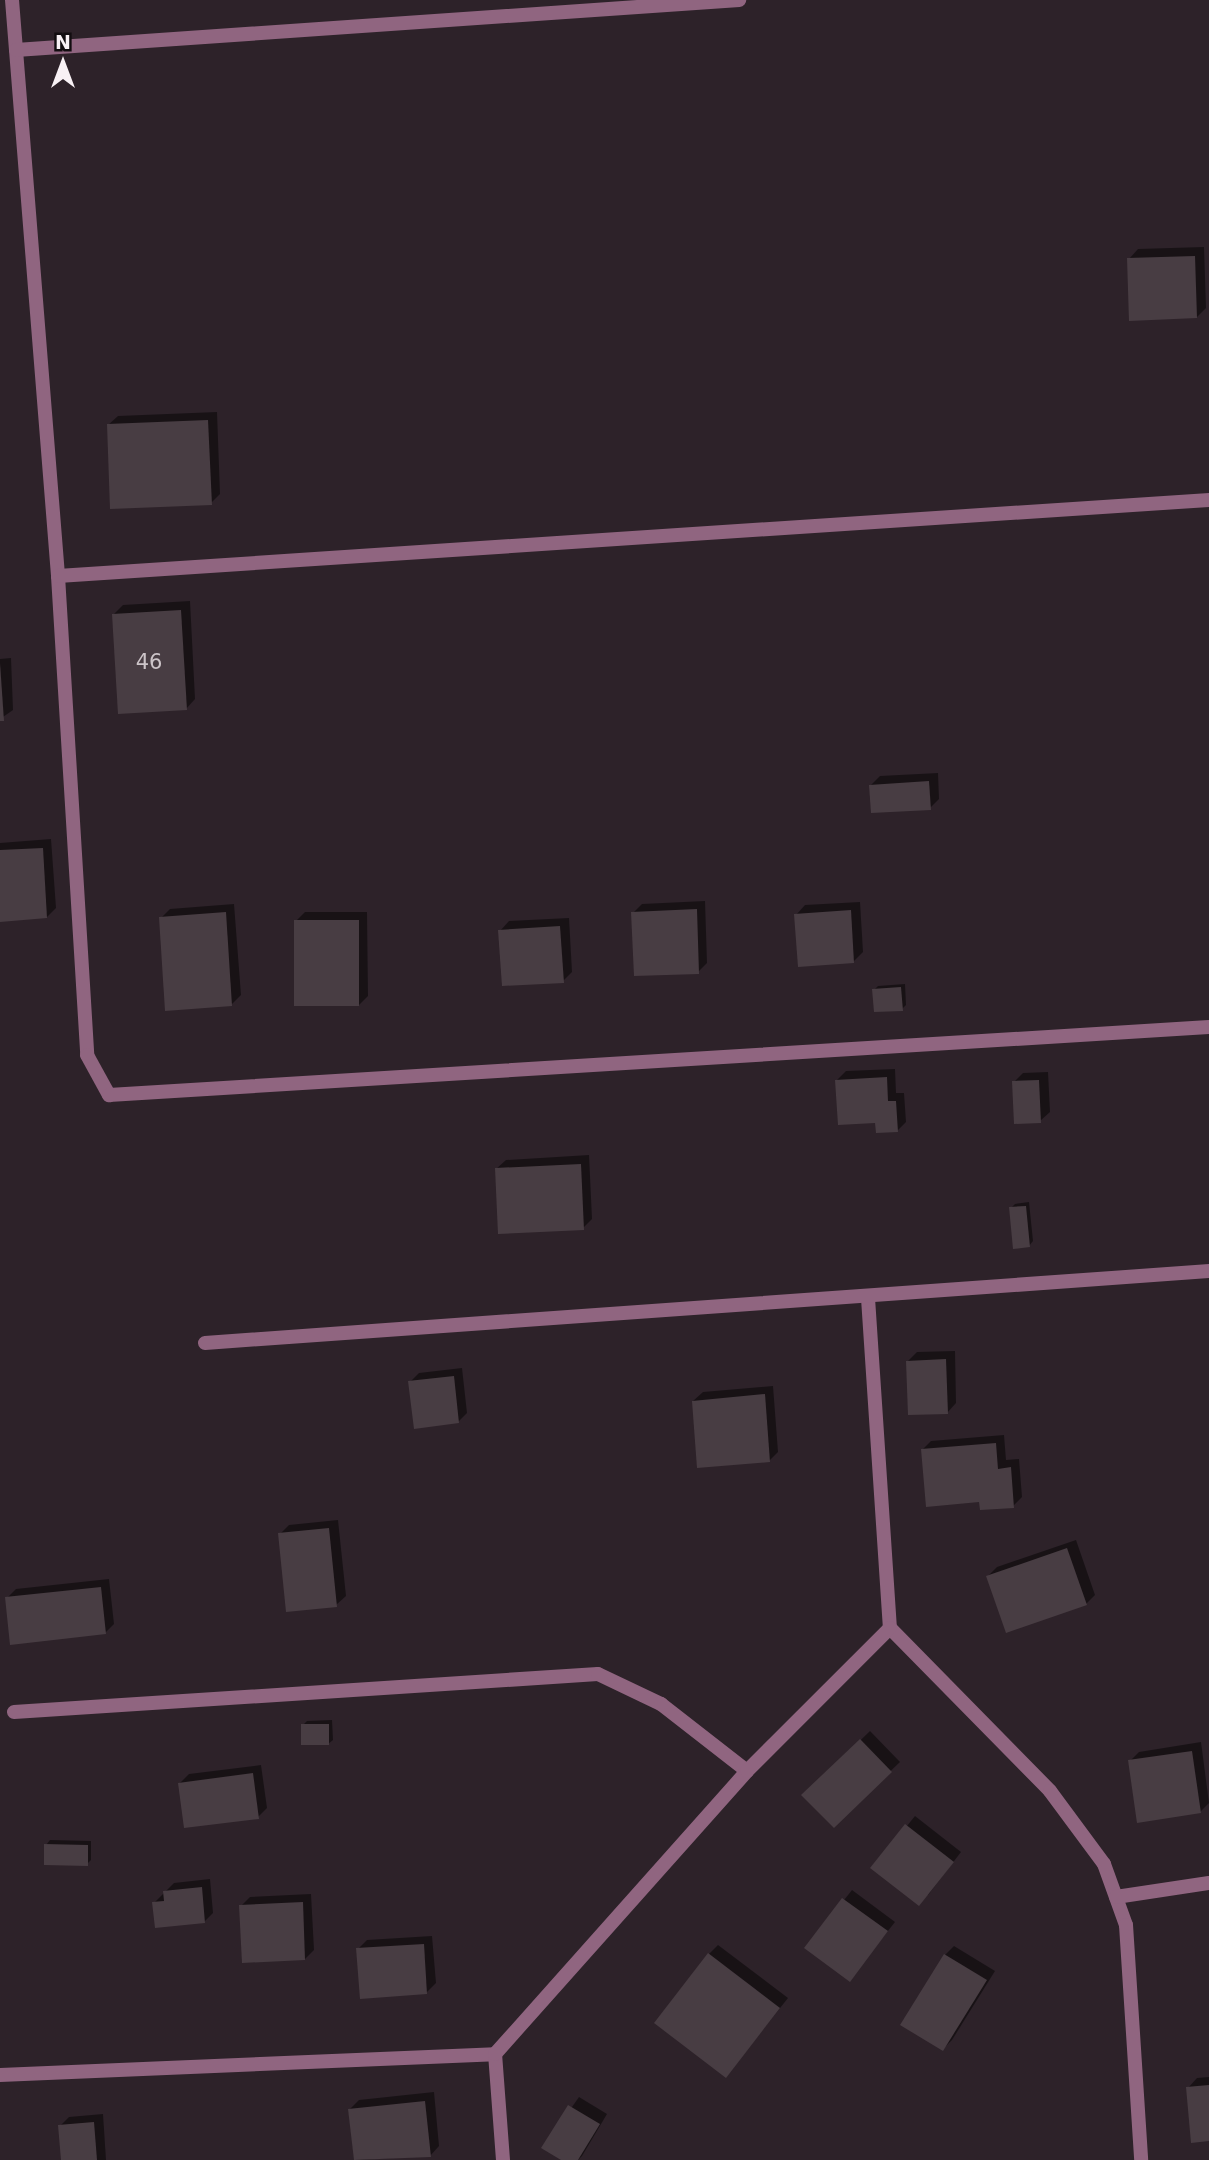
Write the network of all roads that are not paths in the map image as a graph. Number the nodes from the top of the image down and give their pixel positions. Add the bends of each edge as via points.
1 (12, 0) edge
2 (739, 0) edge
3 (16, 50) junction
4 (1209, 500) edge
5 (58, 576) junction
6 (1209, 1027) edge
7 (1209, 1272) edge
8 (868, 1298) junction
9 (205, 1343) dead end
10 (890, 1628) junction
11 (14, 1712) dead end
12 (747, 1771) junction
13 (1209, 1883) edge
14 (1116, 1897) junction
15 (495, 2054) junction
16 (0, 2075) edge
17 (503, 2160) edge
18 (1141, 2160) edge

1 - 3 lane
2 - 3 lane
3 - 5 lane
4 - 5 lane
5 - 6 lane via 87,1055 109,1095
7 - 8 lane
8 - 9 lane
8 - 10 lane
10 - 12 lane
10 - 14 lane via 1049,1791 1104,1864
11 - 12 lane via 598,1674 661,1704
12 - 15 lane
13 - 14 lane
14 - 18 lane via 1126,1925
15 - 16 lane
15 - 17 lane

